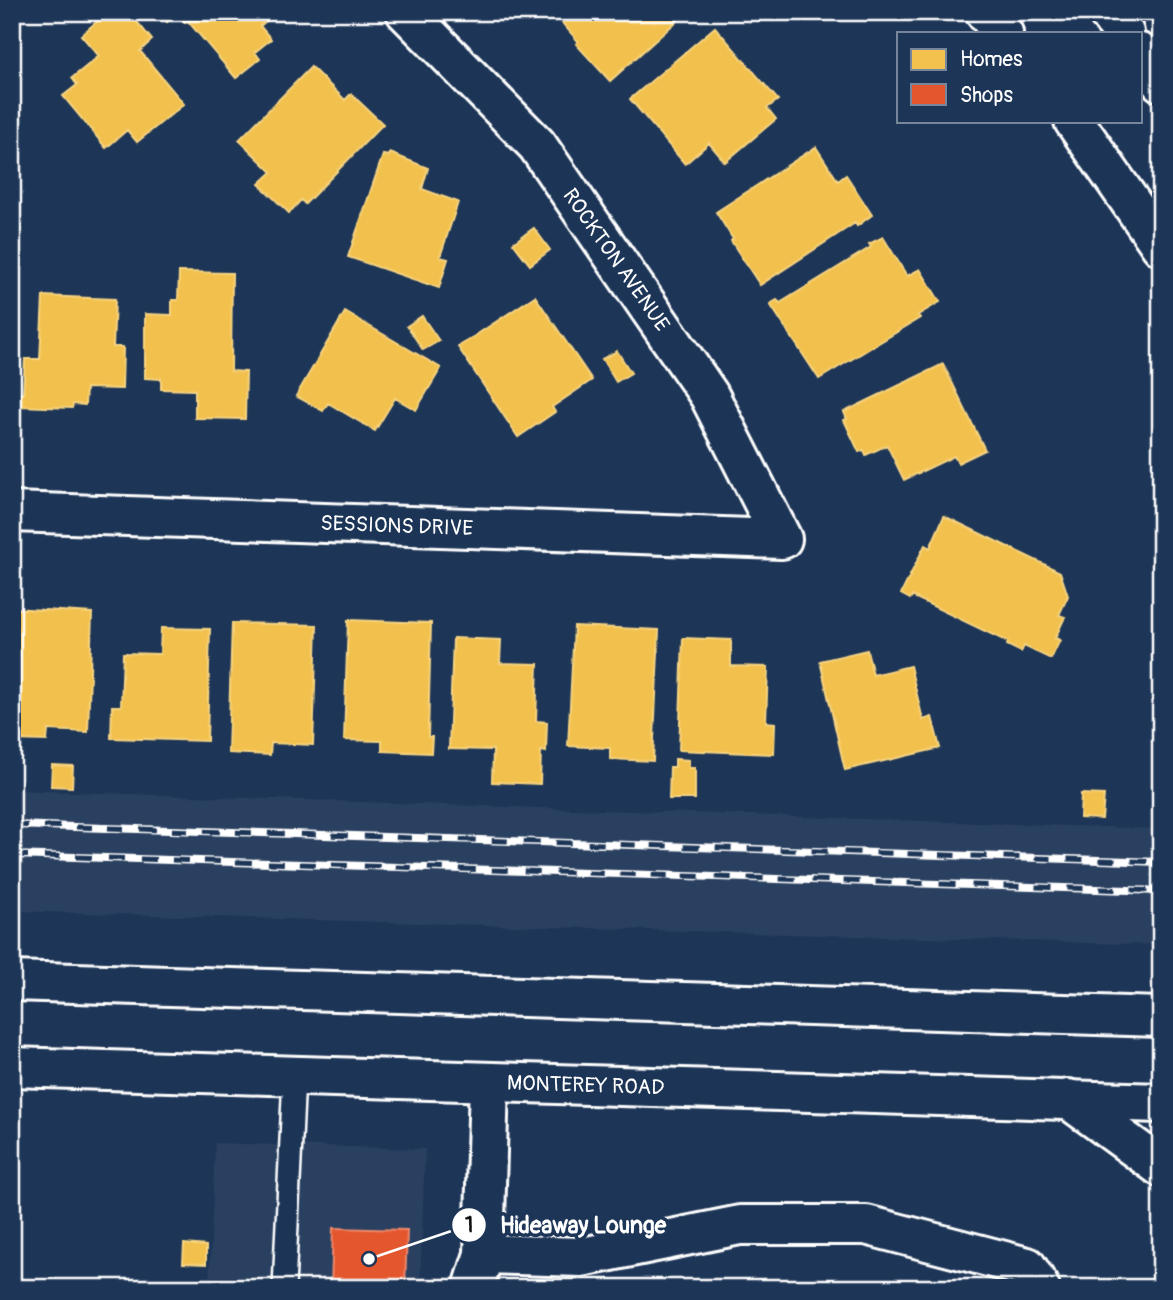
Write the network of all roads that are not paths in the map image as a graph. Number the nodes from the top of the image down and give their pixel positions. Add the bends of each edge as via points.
1 (406, 12) edge
2 (985, 12) edge
3 (1107, 12) edge
4 (1002, 32) edge
5 (1123, 32) edge
6 (1142, 56) edge
7 (1161, 82) edge
8 (1075, 122) edge
9 (1161, 246) edge
10 (12, 512) edge
11 (782, 539) joint
12 (12, 981) edge
13 (1161, 1017) edge
14 (12, 1067) edge
15 (294, 1076) junction
16 (489, 1083) junction
17 (1068, 1099) junction
18 (1161, 1103) edge
19 (1161, 1167) edge
20 (478, 1271) edge
21 (284, 1288) edge
22 (1040, 1288) edge

1 - 11 main road, ROCKTON AVENUE via 537,145 709,395
2 - 4 main road
3 - 5 main road
6 - 7 main road
8 - 9 main road
10 - 11 main road, SESSIONS DRIVE
12 - 13 main road
14 - 15 main road, MONTEREY ROAD
15 - 16 main road, MONTEREY ROAD
15 - 21 lane
16 - 17 main road, MONTEREY ROAD
16 - 20 main road
17 - 18 main road, MONTEREY ROAD
17 - 19 main road
20 - 22 main road via 582,1258 740,1225 866,1225 1027,1267

